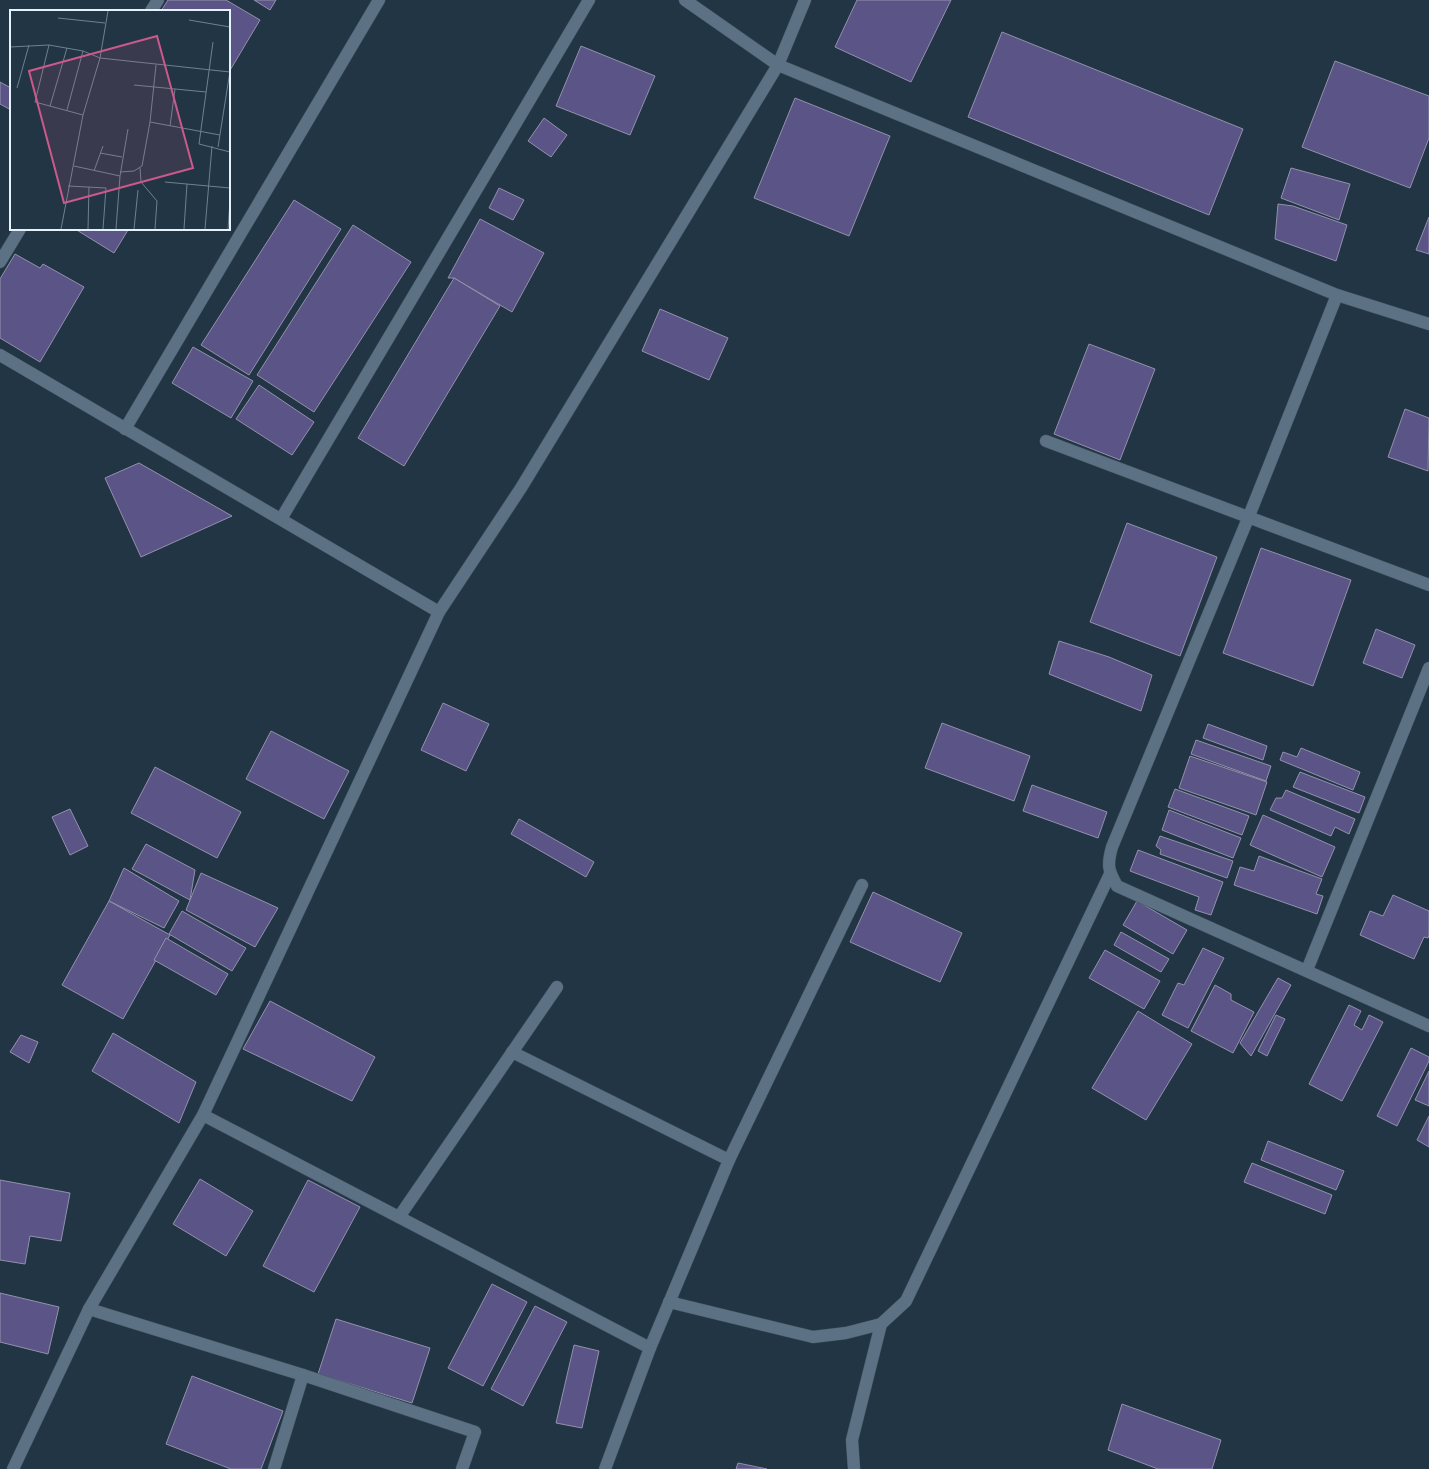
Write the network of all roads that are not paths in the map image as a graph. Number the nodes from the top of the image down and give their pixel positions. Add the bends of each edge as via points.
1 (158, 0) edge
2 (379, 0) edge
3 (589, 0) edge
4 (685, 0) edge
5 (804, 0) edge
6 (153, 10) edge
7 (778, 65) junction
8 (19, 230) edge
9 (0, 262) edge
10 (1337, 295) junction
11 (1429, 324) edge
12 (0, 354) edge
13 (125, 429) junction
14 (1046, 441) dead end
15 (1249, 516) junction
16 (281, 519) junction
17 (1429, 585) edge
18 (439, 612) junction
19 (1429, 668) edge
20 (1110, 874) junction
21 (862, 885) dead end
22 (1307, 970) junction
23 (557, 987) dead end
24 (1429, 1026) edge
25 (512, 1052) junction
26 (203, 1115) junction
27 (729, 1160) junction
28 (400, 1217) junction
29 (669, 1302) junction
30 (89, 1309) junction
31 (881, 1324) junction
32 (650, 1348) junction
33 (303, 1375) junction
34 (13, 1469) edge
35 (274, 1469) edge
36 (462, 1469) edge
37 (605, 1469) edge
38 (854, 1469) edge

1 - 6 street
2 - 13 street
3 - 16 street
4 - 7 street
5 - 7 street
7 - 10 street
7 - 18 street via 521,488
8 - 9 street
10 - 11 street
10 - 15 street
12 - 13 street
13 - 16 street
14 - 15 street
15 - 17 street
15 - 20 street via 1112,847 1108,863
16 - 18 street
18 - 26 street
19 - 22 street
20 - 22 street via 1117,886
20 - 31 street via 906,1301
21 - 27 street
22 - 24 street
23 - 25 street
25 - 27 street
25 - 28 street
26 - 28 street
26 - 30 street
27 - 29 street
28 - 32 street
29 - 31 street via 813,1337 846,1333
29 - 32 street
30 - 33 street
30 - 34 street
31 - 38 street via 852,1440
32 - 37 street
33 - 35 street
33 - 36 street via 475,1432

